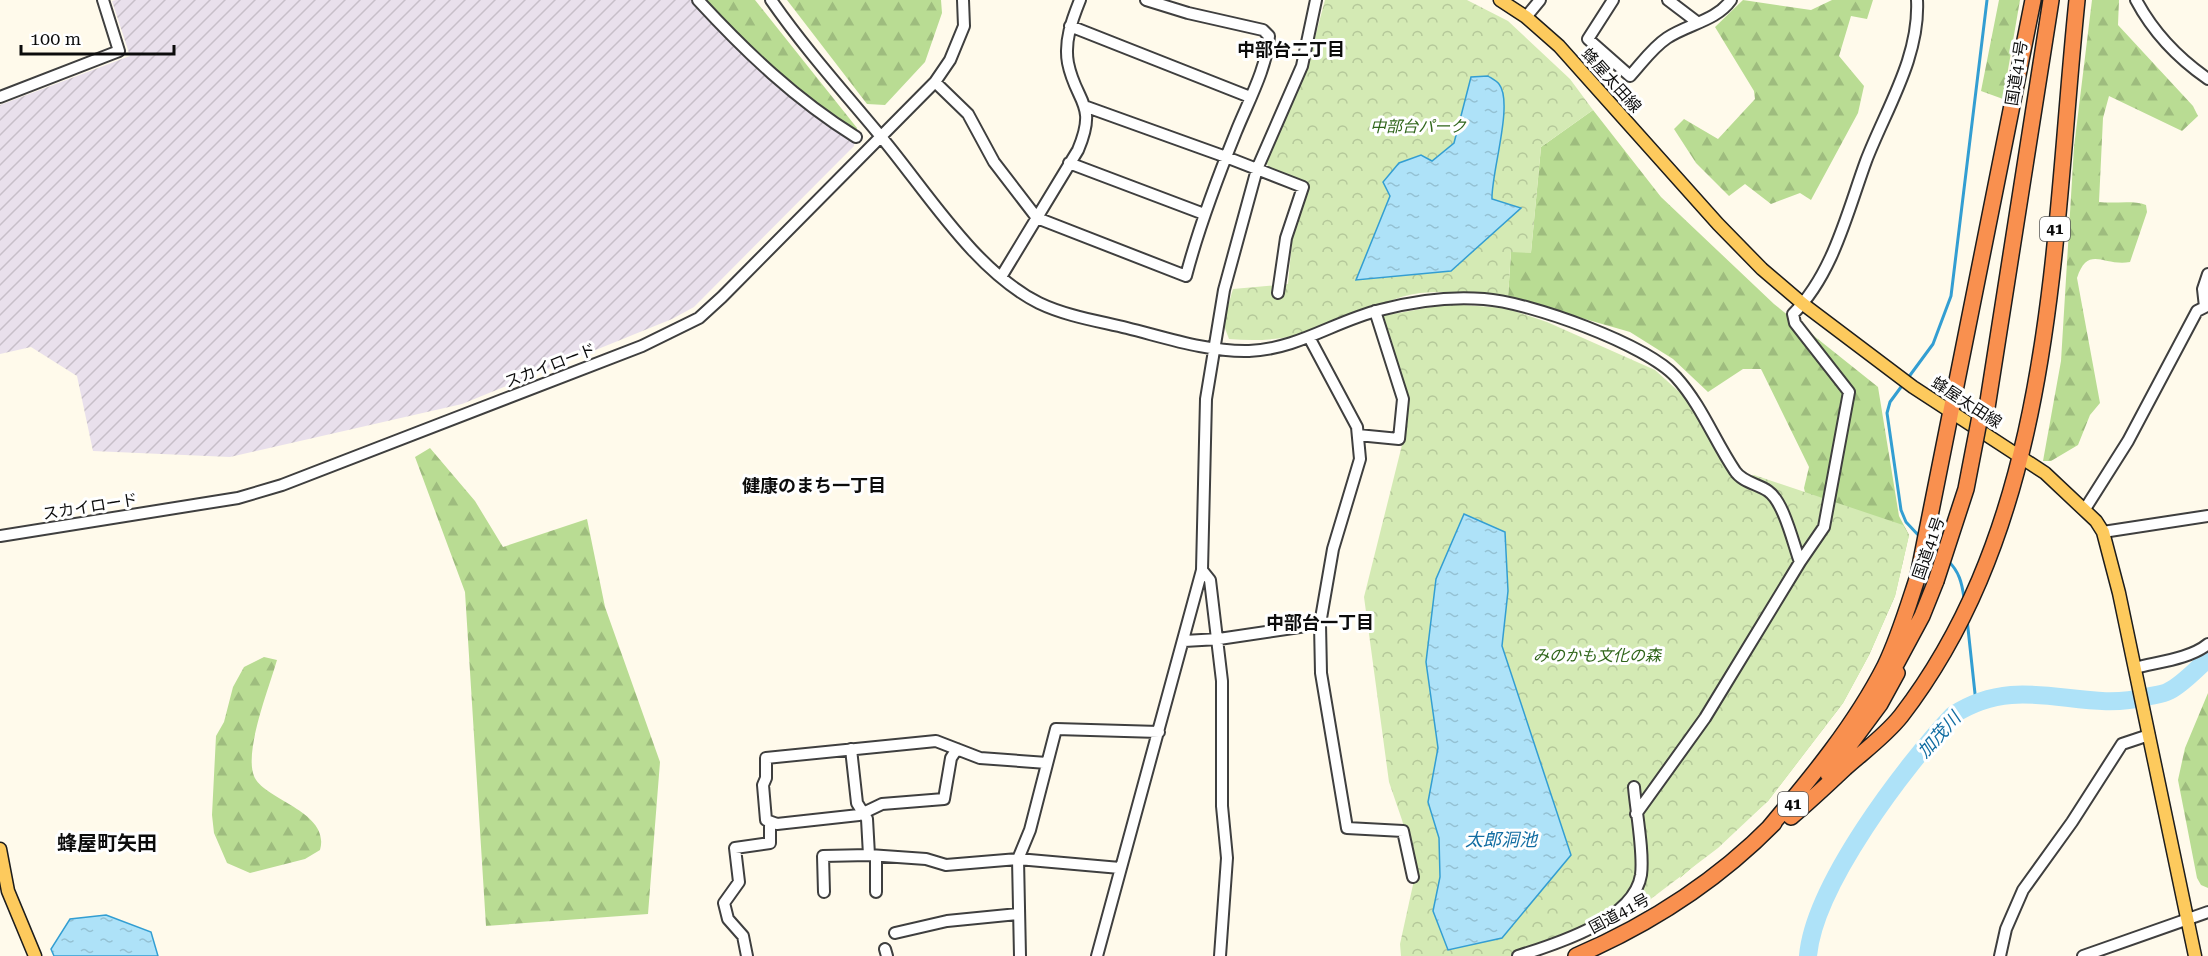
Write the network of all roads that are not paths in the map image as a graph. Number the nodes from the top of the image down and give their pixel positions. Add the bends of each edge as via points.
1 (103, 0) edge
2 (698, 0) edge
3 (771, 0) edge
4 (963, 0) edge
5 (1080, 0) edge
6 (1146, 0) edge
7 (1316, 0) edge
8 (1500, 0) edge
9 (1539, 0) edge
10 (1613, 0) edge
11 (1668, 0) edge
12 (1731, 0) edge
13 (1917, 0) edge
14 (2033, 0) edge
15 (2045, 0) edge
16 (2051, 0) edge
17 (2077, 0) edge
18 (2136, 0) edge
19 (1526, 18) junction
20 (1697, 22) junction
21 (1070, 26) junction
22 (2208, 80) edge
23 (935, 82) junction
24 (0, 97) edge
25 (1250, 97) junction
26 (1087, 107) junction
27 (856, 137) dead end
28 (882, 138) junction
29 (1226, 156) junction
30 (1069, 163) junction
31 (1257, 169) junction
32 (1204, 214) junction
33 (1037, 218) junction
34 (2208, 274) edge
35 (1001, 277) junction
36 (1278, 293) dead end
37 (1803, 304) junction
38 (2206, 308) edge
39 (1375, 311) junction
40 (1310, 339) junction
41 (1215, 349) junction
42 (1952, 411) junction
43 (1984, 413) junction
44 (1358, 435) junction
45 (2022, 457) junction
46 (2085, 509) junction
47 (2208, 516) edge
48 (2103, 532) junction
49 (0, 536) edge
50 (1800, 562) junction
51 (1202, 570) junction
52 (1939, 583) junction
53 (1320, 624) junction
54 (1219, 639) junction
55 (1184, 641) junction
56 (2208, 644) edge
57 (2135, 668) junction
58 (1159, 732) junction
59 (2149, 735) junction
60 (851, 749) junction
61 (957, 749) junction
62 (1047, 763) junction
63 (1634, 787) dead end
64 (864, 812) junction
65 (1636, 814) junction
66 (1791, 817) junction
67 (772, 823) junction
68 (1768, 829) junction
69 (0, 849) edge
70 (873, 856) junction
71 (1018, 859) junction
72 (1120, 868) junction
73 (1413, 877) dead end
74 (2, 879) edge
75 (824, 892) dead end
76 (876, 892) dead end
77 (2208, 912) edge
78 (1018, 914) junction
79 (2188, 919) junction
80 (895, 933) dead end
81 (35, 956) edge
82 (747, 956) edge
83 (1020, 956) edge
84 (1097, 956) edge
85 (1220, 956) edge
86 (1518, 956) edge
87 (1575, 956) edge
88 (1596, 956) edge
89 (2000, 956) edge
90 (2083, 956) edge
91 (2195, 956) edge

1 - 24 street via 119,51
2 - 27 street via 765,69 821,115
3 - 28 street via 816,61
4 - 23 street, スカイロード via 964,27 950,60
5 - 21 street
6 - 25 street via 1263,30 1269,36 1268,46
7 - 31 street via 1302,66
8 - 19 main road, 蜂屋太田線
9 - 19 street
10 - 20 street via 1588,39 1630,76 1661,42
11 - 20 street
12 - 20 street via 1723,11
13 - 37 street via 1916,31 1907,62 1834,250
14 - 42 highway, 41
15 - 43 highway, 国道41号 / 41
16 - 43 highway, 国道41号 / 41
17 - 45 highway, 41 via 2054,240
18 - 22 street via 2155,30 2186,64
19 - 37 main road, 蜂屋太田線 via 1558,46 1718,224
21 - 25 street
21 - 26 street via 1067,60
23 - 28 street, スカイロード
23 - 33 street via 968,114 994,162
25 - 29 street
26 - 29 street
26 - 30 street via 1086,132
28 - 35 street via 966,242
28 - 49 street, スカイロード via 699,318 642,346 249,495
29 - 31 street
29 - 32 street
30 - 32 street
30 - 33 street
31 - 36 street via 1303,187 1286,238
31 - 41 street via 1235,243
32 - 33 street via 1186,276
33 - 35 street
34 - 38 street via 2203,289
35 - 41 street via 1041,304 1066,313
37 - 42 main road, 蜂屋太田線
37 - 50 street via 1793,314 1795,323 1849,392 1824,527
38 - 46 street via 2197,311 2128,441
39 - 40 street
39 - 44 street via 1402,399 1399,439
39 - 50 street via 1451,297 1488,299 1573,323 1645,353 1674,375 1704,414 1737,475 1769,491 1777,500
40 - 41 street via 1251,351
40 - 44 street via 1349,409
41 - 51 street via 1206,399
42 - 45 main road, 蜂屋太田線
42 - 68 highway, 41 via 1922,558 1885,666 1837,743
43 - 52 highway, 国道41号 / 41, bridge
44 - 53 street via 1360,459 1333,549
45 - 46 main road, 蜂屋太田線 via 2045,472
45 - 66 highway, 41 via 1975,592 1926,681 1890,729
46 - 48 main road, 蜂屋太田線
47 - 48 street
48 - 57 main road, 蜂屋太田線
50 - 65 street via 1705,718
51 - 54 street via 1210,580
51 - 55 street
52 - 66 highway, 国道41号 / 41 via 1922,627 1880,704
52 - 68 highway, 国道41号 / 41 via 1861,722 1813,783
53 - 54 street
53 - 73 street via 1321,673 1347,828 1403,831
54 - 55 street
54 - 85 street via 1222,806 1227,858
55 - 58 street
56 - 57 street
57 - 59 main road, 蜂屋太田線
58 - 62 street via 1056,729
58 - 72 street
59 - 79 main road, 蜂屋太田線
59 - 89 street via 2122,744 2023,890 2006,929
60 - 61 street via 936,741
60 - 64 street via 855,795
60 - 67 street via 766,758 766,819
61 - 62 street via 980,758
61 - 64 street via 951,758 944,799 882,804
62 - 71 street via 1030,830
63 - 65 street
64 - 67 street
64 - 70 street
65 - 86 street via 1641,872 1631,899 1590,927
66 - 88 highway, 国道41号 / 41 via 1752,854 1670,916
67 - 82 street via 770,843 735,848 739,882 724,903 728,919 743,936
68 - 87 highway, 国道41号 / 41 via 1711,877 1666,908 1624,934
69 - 74 main road
70 - 71 street via 926,859 946,865
70 - 75 street via 823,856
70 - 76 street
71 - 72 street
71 - 78 street
72 - 84 street
74 - 81 main road
77 - 79 street
78 - 80 street via 947,921
78 - 83 street
79 - 90 street
79 - 91 main road, 蜂屋太田線

